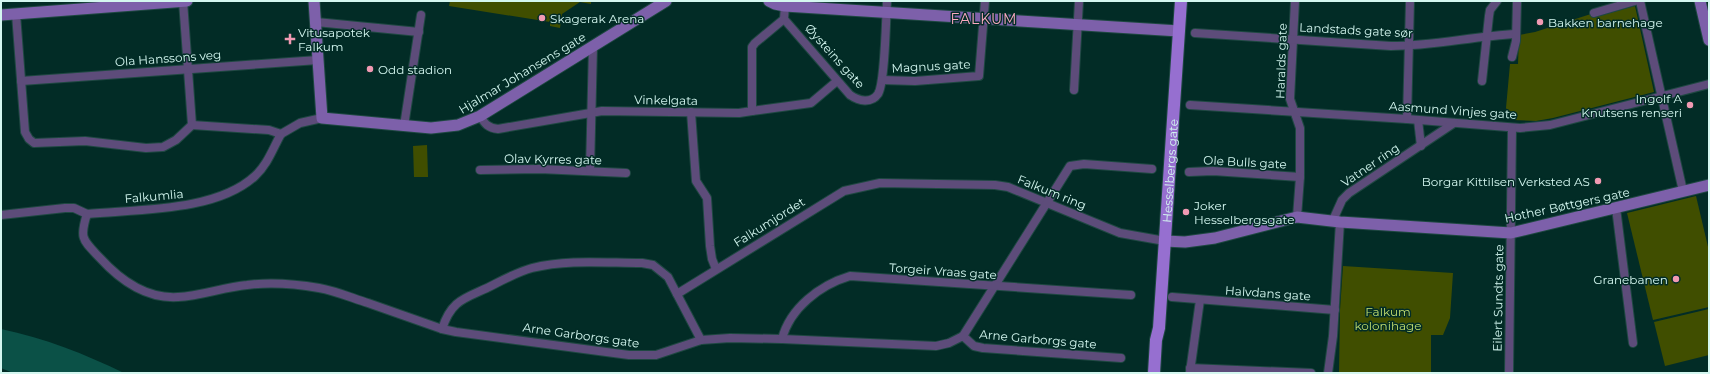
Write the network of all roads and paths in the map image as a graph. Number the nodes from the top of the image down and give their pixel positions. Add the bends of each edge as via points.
1 (183, 1) edge
2 (187, 1) edge
3 (314, 1) edge
4 (666, 1) edge
5 (769, 1) edge
6 (985, 1) edge
7 (1079, 1) edge
8 (1176, 1) edge
9 (1181, 1) edge
10 (1295, 1) edge
11 (1410, 1) edge
12 (1497, 1) edge
13 (1517, 1) edge
14 (1635, 1) edge
15 (1640, 1) edge
16 (1700, 1) edge
17 (785, 6) junction
18 (887, 6) edge
19 (1594, 13) dead end
20 (16, 14) junction
21 (1, 15) edge
22 (422, 15) dead end
23 (984, 18) junction
24 (784, 19) junction
25 (316, 22) junction
26 (1078, 25) junction
27 (1176, 30) junction
28 (419, 32) junction
29 (1195, 33) dead end
30 (1516, 34) junction
31 (1487, 36) junction
32 (1294, 39) junction
33 (1709, 40) edge
34 (593, 46) junction
35 (1409, 46) junction
36 (1512, 57) dead end
37 (318, 60) junction
38 (187, 68) junction
39 (882, 80) junction
40 (21, 81) junction
41 (837, 81) junction
42 (1482, 81) dead end
43 (1709, 84) edge
44 (1074, 90) dead end
45 (1662, 96) junction
46 (1190, 105) dead end
47 (752, 111) junction
48 (592, 112) junction
49 (691, 112) junction
50 (1294, 112) junction
51 (480, 116) junction
52 (322, 118) junction
53 (1407, 118) junction
54 (1418, 120) junction
55 (1454, 123) junction
56 (192, 125) junction
57 (404, 126) junction
58 (1512, 128) junction
59 (281, 134) junction
60 (1421, 146) junction
61 (1152, 169) dead end
62 (480, 170) dead end
63 (590, 170) junction
64 (1189, 172) dead end
65 (626, 173) dead end
66 (1300, 177) junction
67 (880, 183) joint
68 (1709, 185) edge
69 (1683, 191) junction
70 (1048, 202) junction
71 (1616, 208) junction
72 (87, 214) junction
73 (1, 215) edge
74 (1297, 217) junction
75 (1336, 221) junction
76 (1510, 233) junction
77 (1161, 240) junction
78 (716, 269) junction
79 (995, 286) junction
80 (677, 294) junction
81 (1131, 295) dead end
82 (1172, 297) dead end
83 (1200, 300) junction
84 (1335, 310) junction
85 (442, 329) junction
86 (963, 336) junction
87 (782, 338) junction
88 (701, 340) junction
89 (1633, 342) dead end
90 (1121, 358) dead end
91 (1190, 370) edge
92 (1246, 371) edge
93 (1154, 373) edge
94 (1297, 373) edge
95 (1311, 373) edge
96 (1328, 373) edge
97 (1509, 373) edge

1 - 2 street
1 - 20 street
1 - 38 street
3 - 25 street
4 - 34 street, Hjalmar Johansens gate
5 - 17 street
6 - 23 street, Magnus gate
7 - 26 street
8 - 27 main road, Hesselbergs gate
9 - 27 main road, Hesselbergs gate
10 - 32 street, Haralds gate
11 - 35 street
12 - 31 street via 1490,10
13 - 30 street
14 - 19 street
15 - 45 street
16 - 33 street
17 - 18 street
17 - 24 street
18 - 23 street
18 - 39 street, Øysteins gate
20 - 21 street
20 - 40 street
22 - 28 street
23 - 26 street
23 - 39 street, Magnus gate via 979,76 916,81
24 - 41 street, Øysteins gate
24 - 47 street via 752,47
25 - 28 street
25 - 37 street
26 - 27 street
26 - 44 street
27 - 77 main road, Hesselbergs gate
28 - 57 street
29 - 32 street, Landstads gate sør
30 - 31 street, Landstads gate sør
30 - 36 street
31 - 35 street, Landstads gate sør
31 - 42 street
32 - 35 street, Landstads gate sør
32 - 50 street, Haralds gate via 1290,99
34 - 48 street
34 - 51 street, Hjalmar Johansens gate
35 - 53 street
37 - 38 street, Ola Hanssons veg
37 - 52 street
38 - 40 street, Ola Hanssons veg
38 - 56 street
39 - 41 street, Øysteins gate via 878,94 864,101 850,95
40 - 56 street via 25,132 34,143 85,141 146,148 163,147 176,140
41 - 47 street, Vinkelgata via 811,103
43 - 45 street, Aasmund Vinjes gate
45 - 58 street, Aasmund Vinjes gate via 1550,125
45 - 69 street
46 - 50 street, Aasmund Vinjes gate
47 - 49 street, Vinkelgata
48 - 49 street, Vinkelgata
48 - 51 street, Vinkelgata via 498,129 485,124
48 - 63 street
49 - 78 street via 696,181 707,198 710,246
50 - 53 street, Aasmund Vinjes gate
50 - 66 street, Haralds gate via 1300,128
51 - 57 street, Hjalmar Johansens gate via 445,127
52 - 57 street, Hjalmar Johansens gate
52 - 59 street, Hjalmar Johansens gate via 300,123
53 - 54 street, Aasmund Vinjes gate
54 - 55 street, Aasmund Vinjes gate
54 - 60 street
55 - 58 street, Aasmund Vinjes gate
55 - 60 street, Vatner ring
56 - 59 street via 269,130
58 - 76 street, Eilert Sundts gate
59 - 72 street, Falkumlia via 266,164 255,176 245,184 210,200
60 - 75 street, Vatner ring via 1349,193 1342,200
61 - 70 street via 1075,164 1065,171
62 - 63 street, Olav Kyrres gate
63 - 65 street, Olav Kyrres gate
64 - 66 street, Ole Bulls gate via 1213,171
66 - 74 street, Haralds gate
67 - 70 street, Falkum ring via 995,185 1024,192
67 - 78 street, Falkumjordet via 844,191
68 - 69 street, Hother Bøttgers gate
69 - 71 street, Hother Bøttgers gate
70 - 77 street, Falkum ring via 1120,233
70 - 79 street
71 - 76 street, Hother Bøttgers gate
71 - 89 street
72 - 73 street, Falkumlia via 74,208 65,208
72 - 85 street, Arne Garborgs gate via 81,231 85,242 120,277 152,294 179,297 246,285 294,285 335,292
74 - 75 street
74 - 77 street via 1215,238 1185,242
75 - 76 street, Hother Bøttgers gate
75 - 84 street
76 - 97 street, Eilert Sundts gate
77 - 93 main road, Hesselbergs gate via 1159,328
78 - 80 street, Falkumjordet
79 - 81 street, Torgeir Vraas gate
79 - 86 street
79 - 87 street, Torgeir Vraas gate via 850,276 801,305 788,322
80 - 85 street via 668,277 653,265 546,265 525,271 452,306
80 - 88 street
82 - 83 street, Halvdans gate
83 - 84 street, Halvdans gate
83 - 91 street
84 - 96 street
85 - 88 street, Arne Garborgs gate via 629,355 656,355
86 - 87 street, Arne Garborgs gate via 936,346
86 - 90 street, Arne Garborgs gate via 974,346 983,348
87 - 88 street, Arne Garborgs gate
91 - 92 street
92 - 94 street
94 - 95 street

